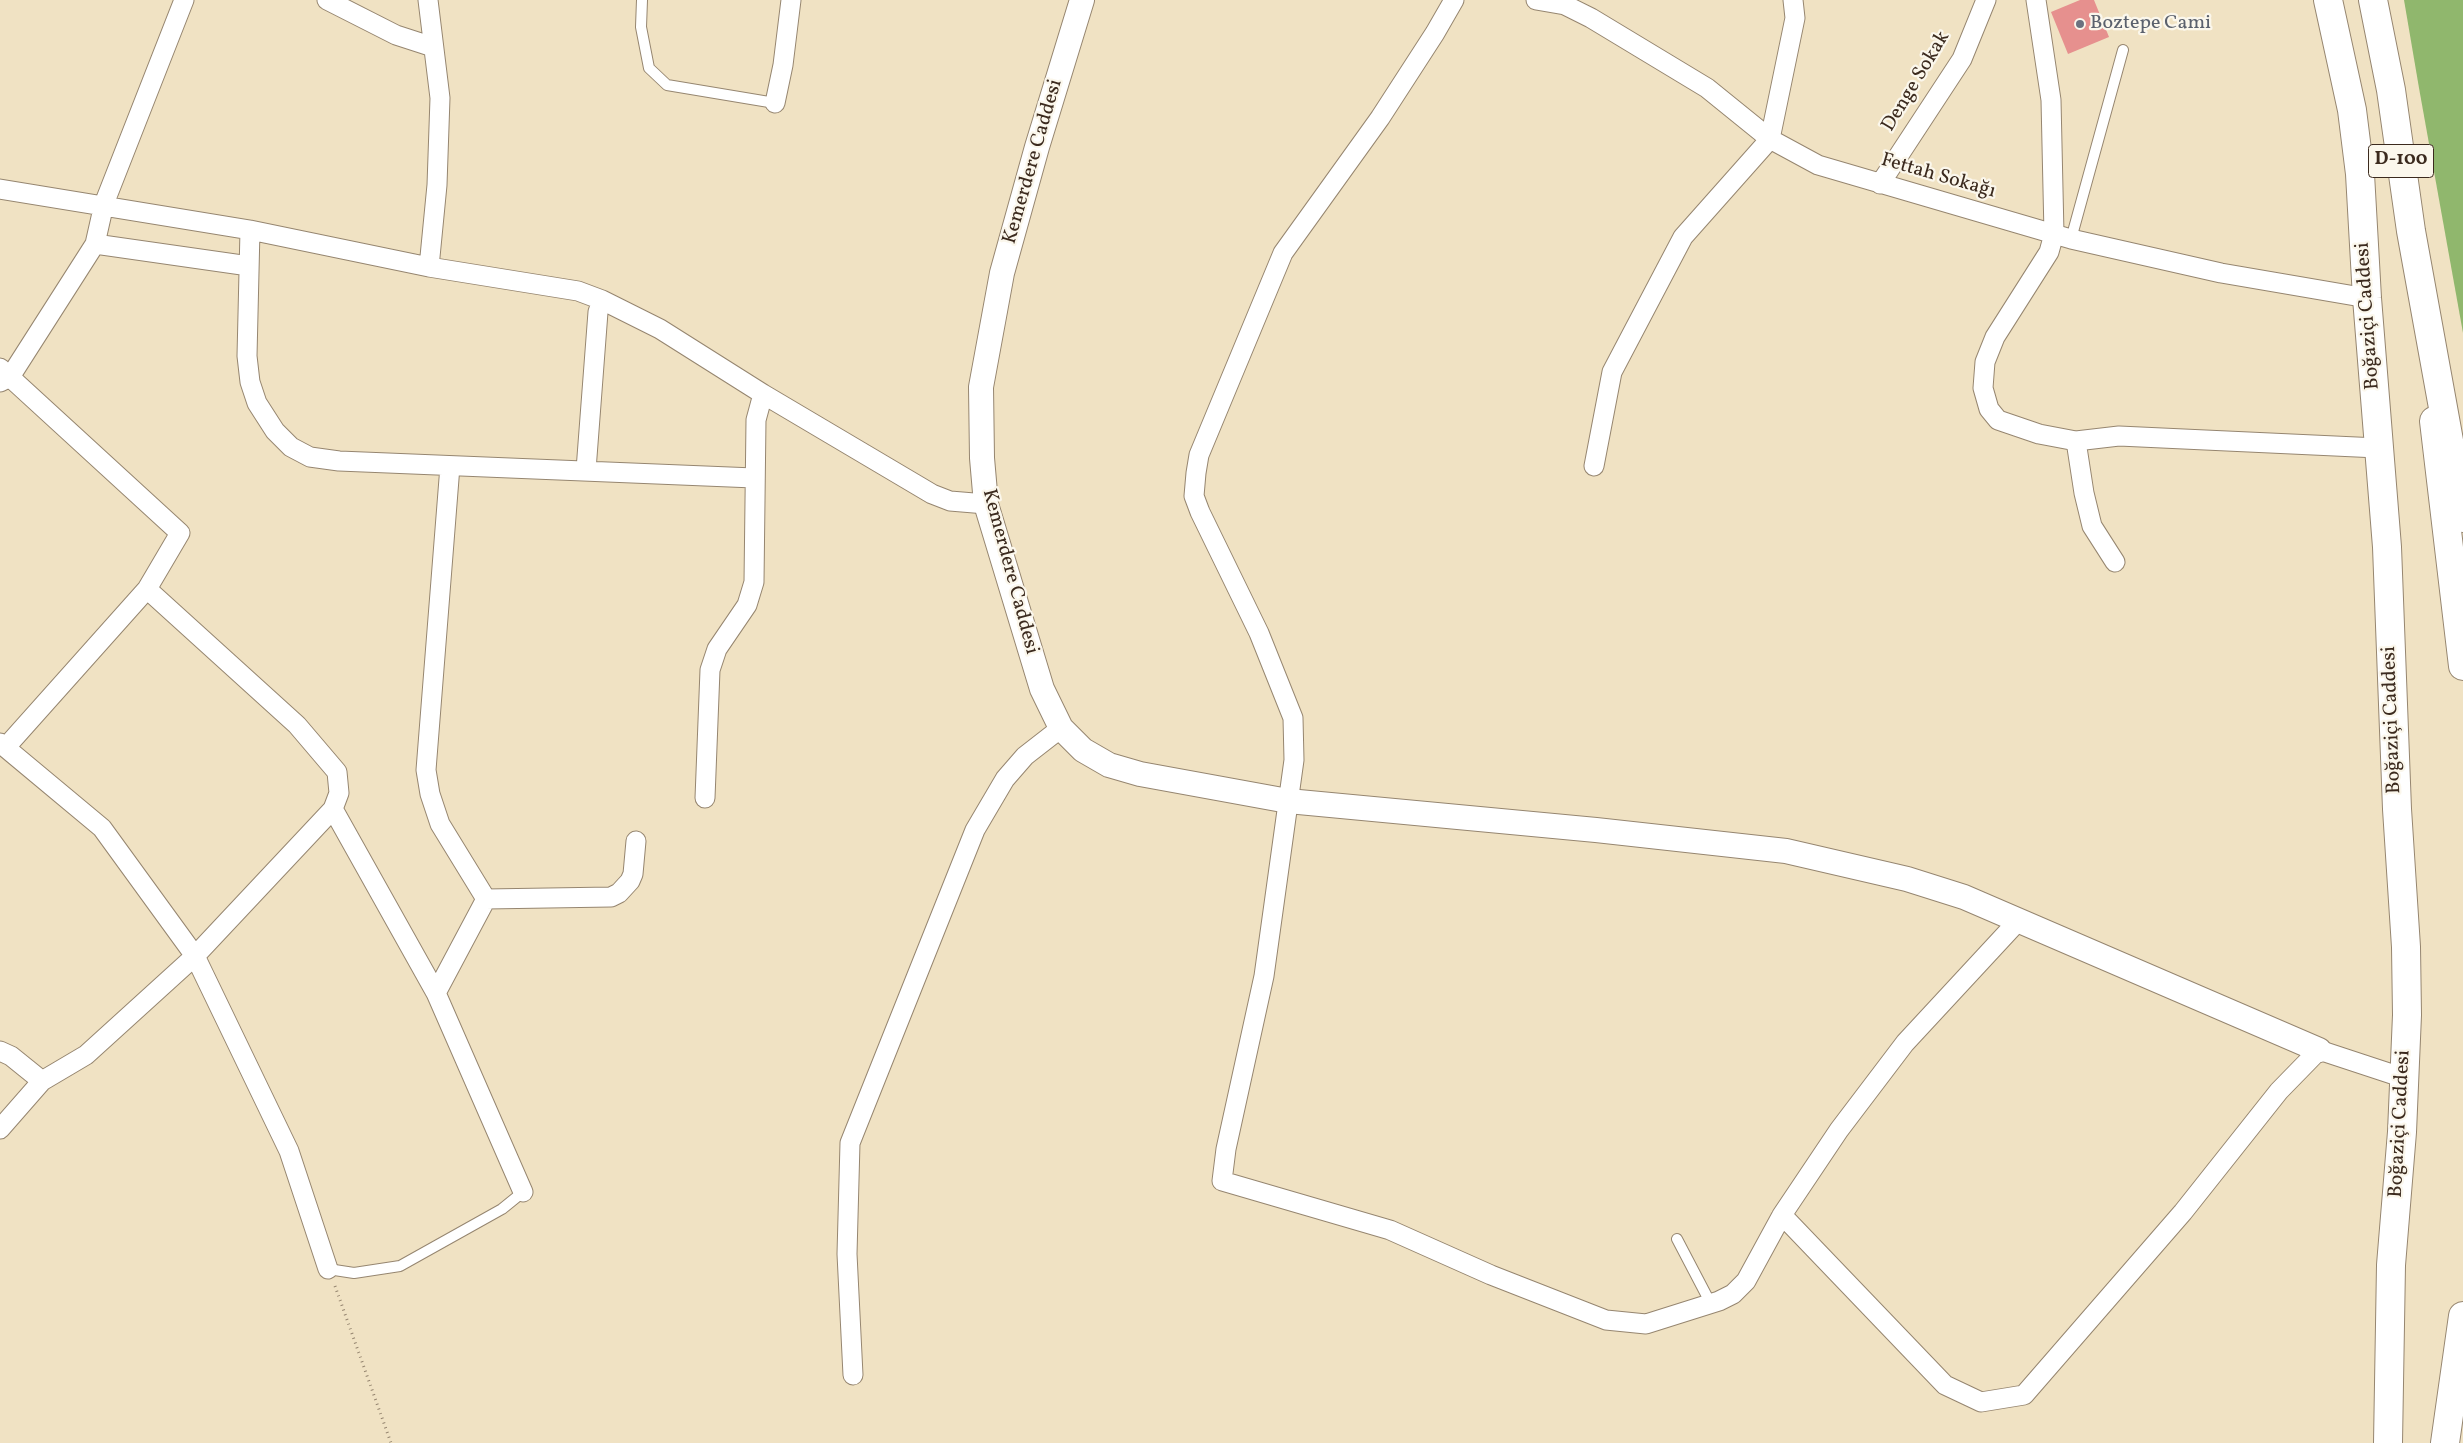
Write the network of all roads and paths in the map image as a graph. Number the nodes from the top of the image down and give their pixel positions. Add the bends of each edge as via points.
1 (184, 0) edge
2 (327, 0) edge
3 (428, 0) edge
4 (642, 0) edge
5 (791, 0) edge
6 (1082, 0) edge
7 (1454, 0) edge
8 (1536, 0) edge
9 (1793, 0) edge
10 (1986, 0) edge
11 (2036, 0) edge
12 (2328, 0) edge
13 (2373, 0) edge
14 (2385, 0) edge
15 (433, 47) junction
16 (2123, 50) dead end
17 (2391, 90) junction
18 (775, 103) joint
19 (1770, 139) junction
20 (1880, 184) junction
21 (0, 188) edge
22 (104, 204) junction
23 (250, 230) junction
24 (2411, 231) junction
25 (2062, 236) junction
26 (96, 244) junction
27 (249, 266) junction
28 (429, 268) junction
29 (2367, 298) junction
30 (602, 300) junction
31 (3, 376) edge
32 (763, 394) junction
33 (2076, 441) junction
34 (2378, 448) junction
35 (450, 466) junction
36 (1594, 466) dead end
37 (586, 470) junction
38 (754, 478) junction
39 (986, 504) junction
40 (2463, 518) edge
41 (2115, 562) dead end
42 (147, 589) junction
43 (2463, 666) edge
44 (1061, 728) junction
45 (3, 745) edge
46 (705, 798) dead end
47 (1288, 801) junction
48 (333, 809) junction
49 (636, 841) dead end
50 (486, 899) junction
51 (2019, 920) junction
52 (195, 956) junction
53 (436, 993) junction
54 (2319, 1050) junction
55 (0, 1051) edge
56 (2404, 1078) junction
57 (42, 1081) junction
58 (0, 1129) edge
59 (523, 1192) joint
60 (1782, 1215) junction
61 (1677, 1239) dead end
62 (328, 1268) junction
63 (1712, 1304) junction
64 (2463, 1316) edge
65 (853, 1375) dead end
66 (391, 1443) edge
67 (2388, 1443) edge
68 (2444, 1443) edge

1 - 22 street
2 - 15 street via 396,34
3 - 15 street
4 - 18 lane via 641,27 649,68 667,85
5 - 18 street
6 - 39 street, Kemerdere Caddesi via 1002,273 981,387
7 - 47 street via 1380,118 1283,253 1197,464 1194,496 1200,512 1259,633 1293,718 1294,760
8 - 19 street, Fettah Sokağı via 1565,5 1591,18 1707,88
9 - 19 street via 1795,18
10 - 20 street, Denge Sokak via 1962,58
11 - 25 street via 2050,100
12 - 29 main road, Boğaziçi Caddesi via 2352,110 2359,165
13 - 17 main road, D-100
14 - 17 main road
15 - 28 street via 440,98 438,185
16 - 25 lane
17 - 24 main road, D-100
19 - 20 street, Fettah Sokağı via 1818,165
19 - 36 street via 1683,237 1612,372
20 - 25 street, Fettah Sokağı
21 - 22 street
22 - 23 street
22 - 26 street
23 - 27 street
23 - 28 street
24 - 40 main road, D-100
24 - 43 main road
25 - 29 street, Fettah Sokağı via 2221,273
25 - 33 street via 1995,337 1985,362 1983,388 1989,409 1998,420 2039,434
26 - 27 street
26 - 31 street
27 - 35 street via 247,356 250,382 257,404 275,432 291,447 310,457
28 - 30 street via 559,288
29 - 34 main road, Boğaziçi Caddesi
30 - 32 street via 660,329
30 - 37 street via 598,312
31 - 42 street via 180,533
32 - 38 street via 756,420
32 - 39 street via 932,494 959,502
33 - 34 street via 2119,436
33 - 41 street via 2092,526
34 - 56 main road, Boğaziçi Caddesi via 2406,947
35 - 37 street
35 - 50 street via 426,770 440,824
37 - 38 street
38 - 46 street via 754,582 747,604 720,642 710,670
39 - 44 street, Kemerdere Caddesi via 1036,670
42 - 45 street
42 - 48 street via 297,725 337,772 339,793
44 - 47 street, Kemerdere Caddesi via 1083,750 1110,765 1140,774
44 - 65 street via 1025,756 1005,779 976,830 850,1143 847,1254
45 - 52 street via 102,828
47 - 51 street, Kemerdere Caddesi via 1786,851 1907,879 1964,897
47 - 63 street via 1264,976 1226,1149 1222,1182 1390,1230 1491,1275 1606,1320 1646,1324
48 - 52 street
48 - 53 street
49 - 50 street via 630,881 611,897
50 - 53 street
51 - 54 street, Kemerdere Caddesi
51 - 60 street via 1905,1043 1839,1130
52 - 57 street via 86,1054
52 - 62 street via 289,1152
53 - 59 street
54 - 56 street
54 - 60 street via 2279,1090 2183,1212 2024,1395 1981,1402 1945,1385
55 - 57 street
56 - 67 main road, Boğaziçi Caddesi via 2391,1265
57 - 58 street
59 - 62 lane via 502,1209 400,1266 354,1273
60 - 63 street via 1746,1281 1733,1294
61 - 63 lane
62 - 66 path
64 - 68 main road

